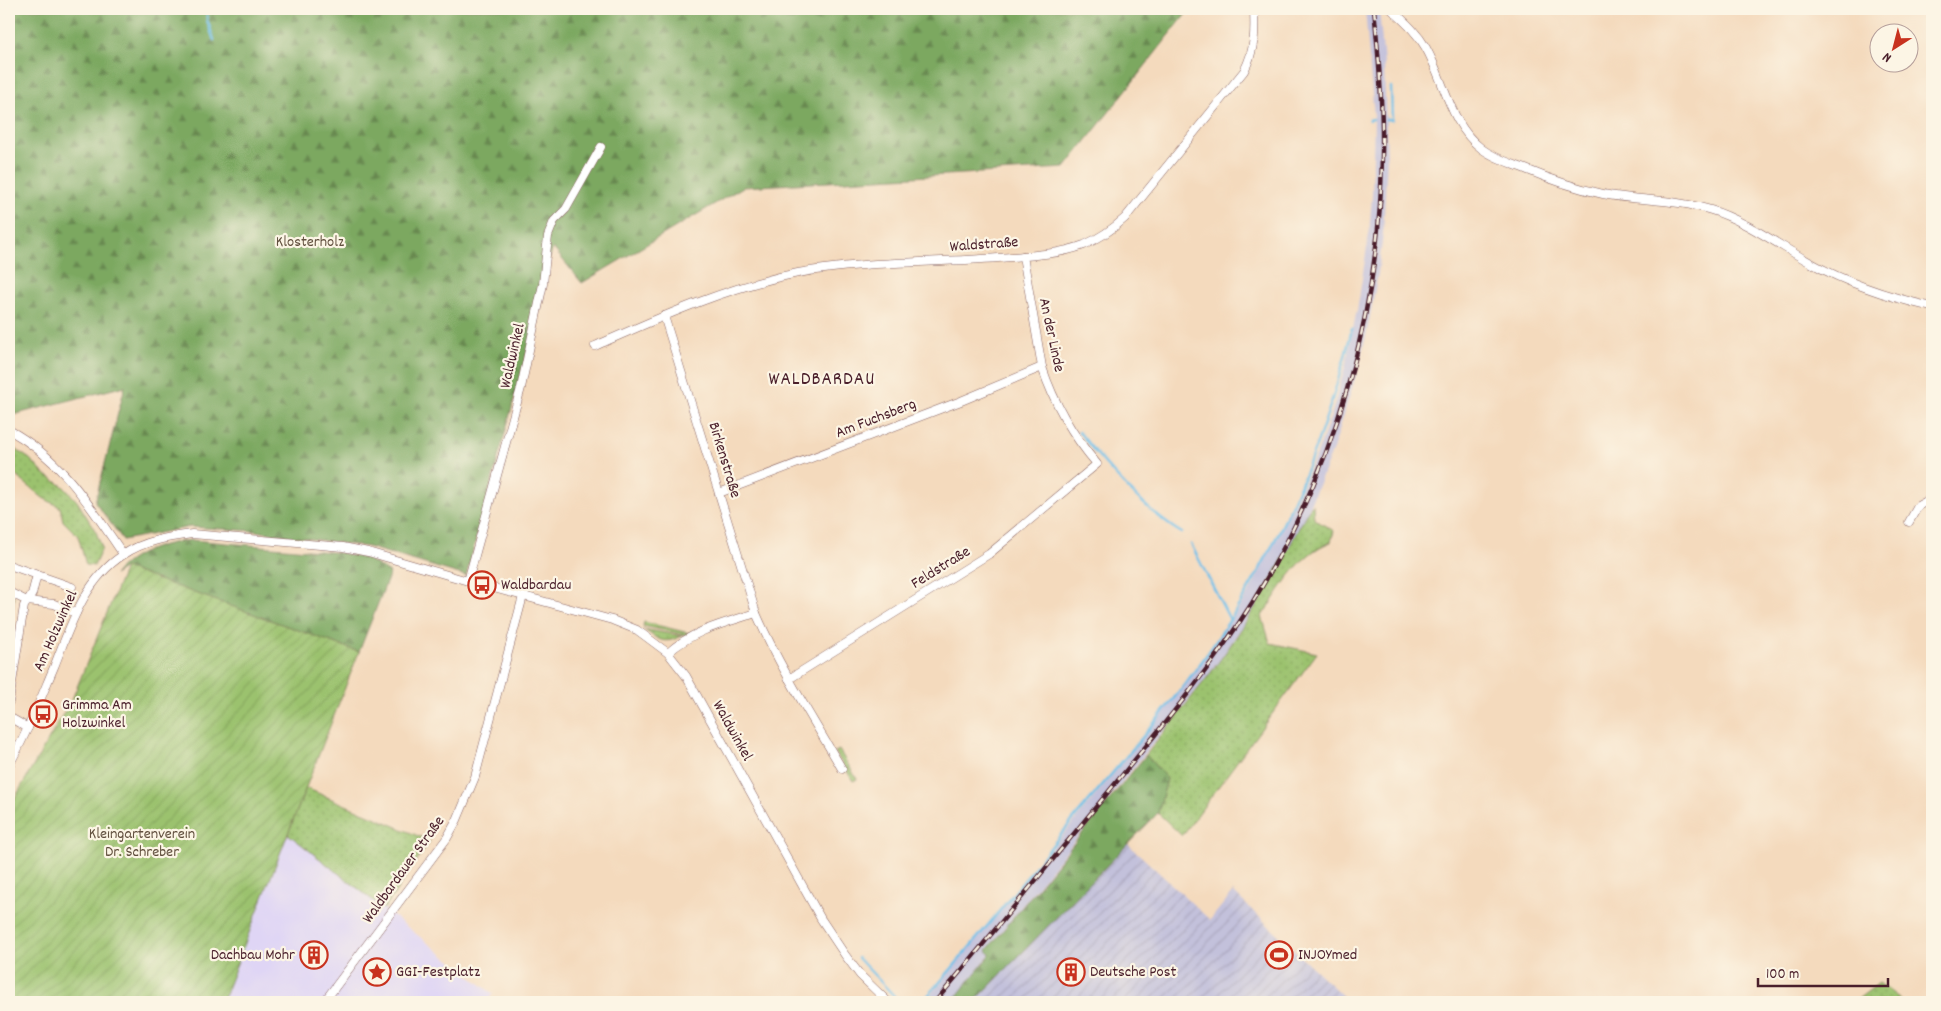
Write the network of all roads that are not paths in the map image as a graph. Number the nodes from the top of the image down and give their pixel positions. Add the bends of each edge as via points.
1 (1254, 9) edge
2 (1391, 9) edge
3 (600, 146) dead end
4 (1023, 256) junction
5 (1932, 307) edge
6 (664, 316) junction
7 (595, 346) dead end
8 (1042, 367) junction
9 (9, 430) edge
10 (1097, 464) joint
11 (719, 493) junction
12 (1932, 498) edge
13 (1908, 522) dead end
14 (123, 554) junction
15 (9, 565) edge
16 (37, 575) junction
17 (468, 581) junction
18 (72, 587) dead end
19 (9, 592) edge
20 (523, 596) junction
21 (27, 601) junction
22 (76, 613) junction
23 (756, 613) junction
24 (668, 653) junction
25 (789, 679) junction
26 (9, 702) edge
27 (9, 717) edge
28 (28, 728) junction
29 (9, 765) edge
30 (842, 769) dead end
31 (324, 1002) edge
32 (888, 1002) edge

1 - 4 street, Waldstraße via 1254,46 1244,71 1125,218 1083,245
2 - 5 street via 1417,33 1457,121 1483,150 1544,177 1603,194 1664,200 1713,210 1842,278
3 - 17 street, Waldwinkel via 548,236 543,284 521,388
4 - 6 street, Waldstraße via 799,273 718,294
4 - 8 street, An der Linde
6 - 7 street, Waldstraße
6 - 11 street, Birkenstraße
8 - 10 street, An der Linde via 1063,417
8 - 11 street, Am Fuchsberg
9 - 14 street via 66,474
10 - 25 street, Feldstraße via 989,554
11 - 23 street, Birkenstraße
12 - 13 street via 1918,506
14 - 17 street, Waldwinkel via 171,536 222,536 343,547
14 - 22 street, Am Holzwinkel via 101,574
15 - 16 street
16 - 18 street
16 - 21 street, Am Holzwinkel
17 - 20 street, Waldwinkel
19 - 21 street
20 - 24 street, Waldwinkel via 638,630
20 - 31 street, Waldbardauer Straße via 476,777 457,820 447,838
21 - 22 street via 54,604
21 - 26 street, Am Holzwinkel
22 - 28 street, Am Holzwinkel
23 - 24 street via 689,637
23 - 25 street, Birkenstraße
24 - 32 street, Waldwinkel via 686,676 821,919 855,968
25 - 30 street, Birkenstraße
27 - 28 street
28 - 29 street, Am Holzwinkel

